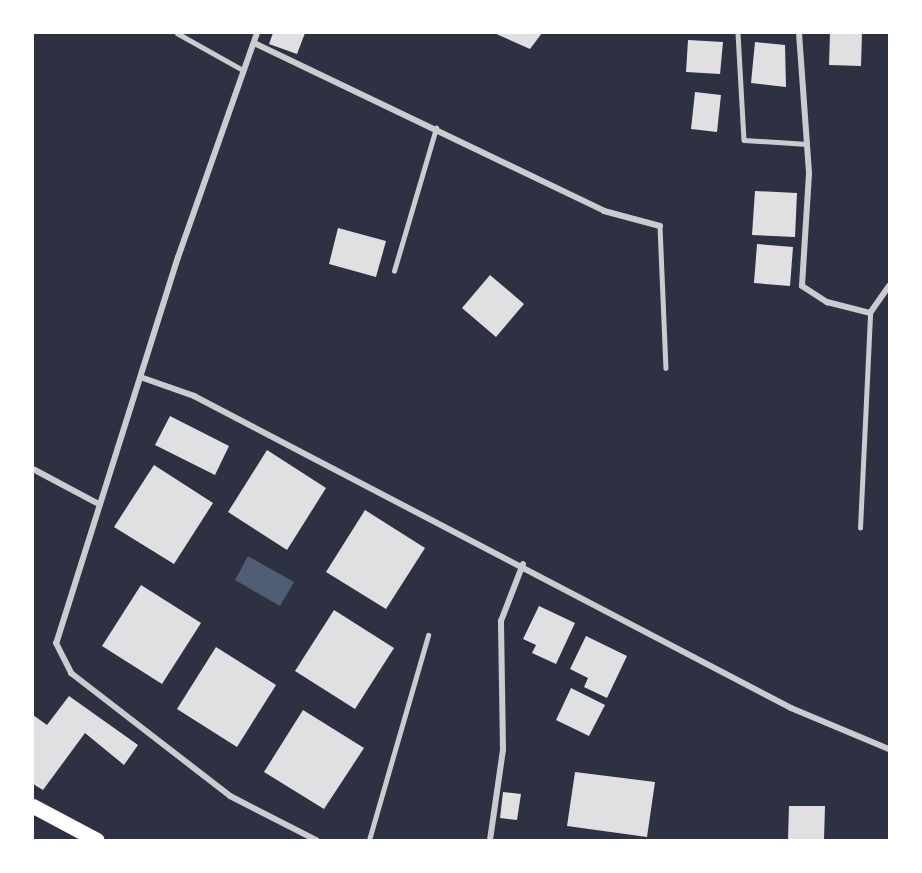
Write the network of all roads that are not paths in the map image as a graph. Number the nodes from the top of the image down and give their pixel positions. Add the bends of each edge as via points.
1 (177, 33) edge
2 (257, 33) edge
3 (738, 33) edge
4 (799, 33) edge
5 (254, 43) junction
6 (243, 70) junction
7 (436, 128) junction
8 (807, 144) junction
9 (660, 226) joint
10 (394, 270) dead end
11 (889, 286) edge
12 (870, 313) junction
13 (666, 368) dead end
14 (144, 378) junction
15 (33, 469) edge
16 (97, 503) junction
17 (860, 528) dead end
18 (523, 564) junction
19 (428, 636) dead end
20 (889, 749) edge
21 (33, 806) edge
22 (97, 840) edge
23 (316, 840) edge
24 (369, 840) edge
25 (490, 840) edge

1 - 6 lane
2 - 5 street
3 - 8 lane via 744,140
4 - 8 street
5 - 6 street
5 - 7 street
6 - 14 street via 178,257
7 - 9 street via 604,211
7 - 10 lane
8 - 12 street via 802,286 827,302
9 - 13 lane
11 - 12 street
12 - 17 lane
14 - 16 street
14 - 18 street via 194,396
15 - 16 street
16 - 23 street via 57,631 63,664 230,796
18 - 20 street via 791,708
18 - 25 street via 501,621 503,750
19 - 24 lane
21 - 22 main road

